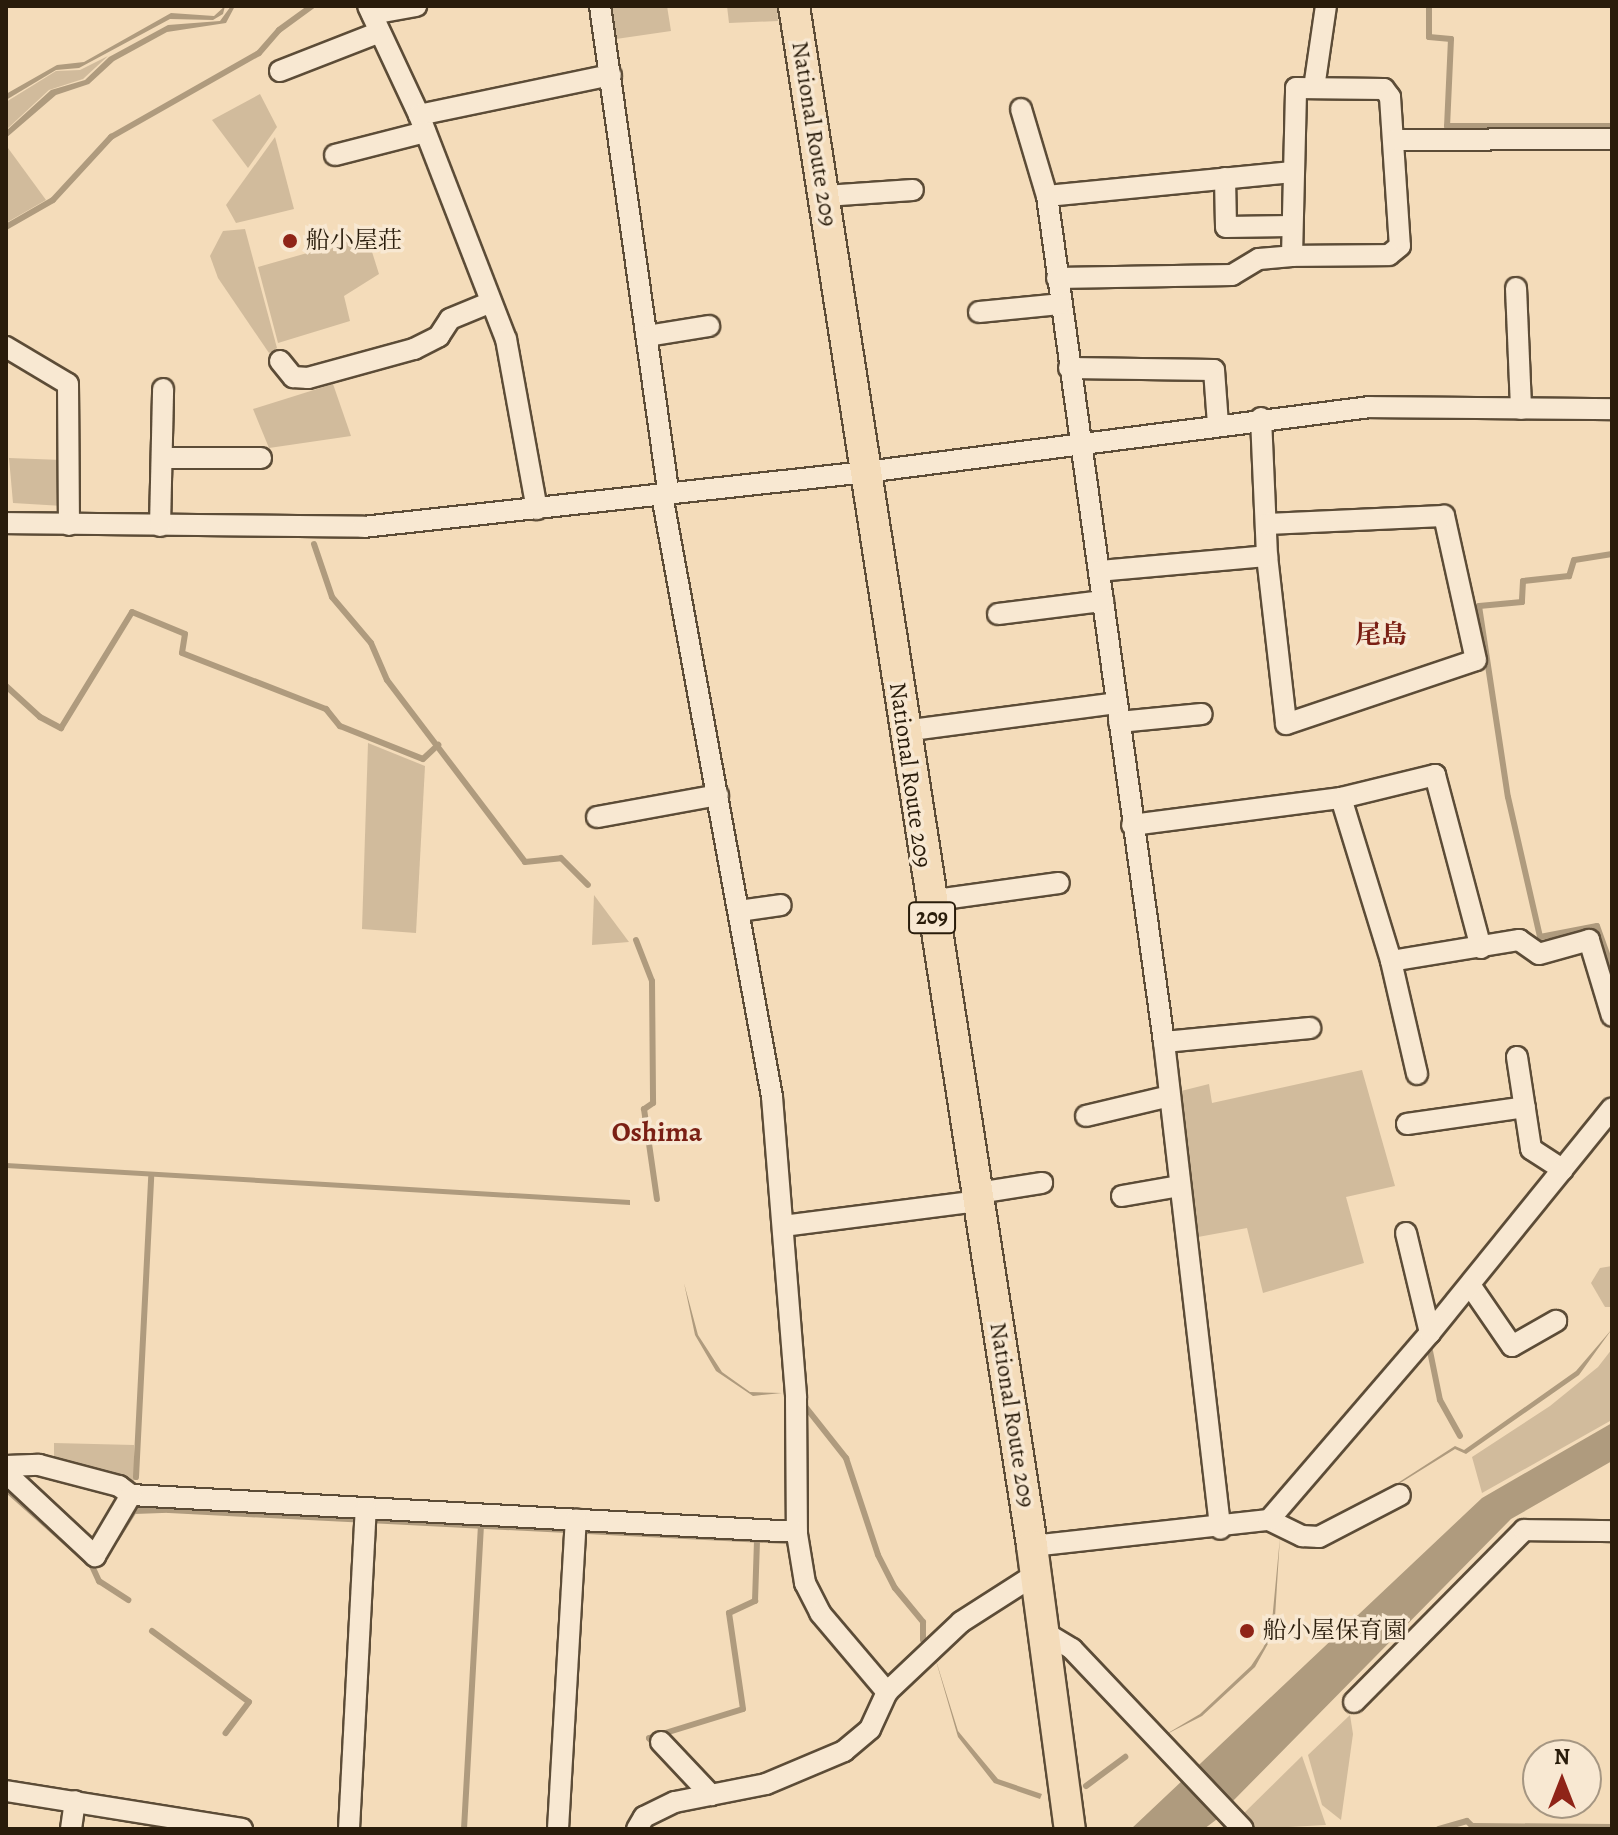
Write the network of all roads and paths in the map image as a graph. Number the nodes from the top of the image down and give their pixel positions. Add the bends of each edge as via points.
1 (416, 6) edge
2 (600, 6) edge
3 (794, 6) edge
4 (1326, 6) edge
5 (373, 17) edge
6 (280, 71) dead end
7 (611, 75) junction
8 (1314, 88) junction
9 (1021, 109) dead end
10 (422, 123) junction
11 (1612, 139) edge
12 (1395, 140) junction
13 (335, 155) dead end
14 (1290, 172) junction
15 (1225, 178) junction
16 (913, 190) dead end
17 (825, 196) junction
18 (1047, 196) junction
19 (1291, 226) junction
20 (1292, 256) junction
21 (1057, 278) junction
22 (1516, 288) dead end
23 (491, 302) junction
24 (1060, 304) junction
25 (979, 312) dead end
26 (709, 326) dead end
27 (647, 336) junction
28 (6, 347) edge
29 (280, 361) dead end
30 (1069, 368) junction
31 (163, 389) dead end
32 (1521, 409) junction
33 (1612, 409) edge
34 (1261, 418) junction
35 (1218, 424) junction
36 (1079, 444) junction
37 (162, 458) junction
38 (261, 458) dead end
39 (866, 472) junction
40 (666, 494) junction
41 (537, 509) junction
42 (6, 523) edge
43 (1266, 524) junction
44 (69, 525) junction
45 (160, 526) junction
46 (1267, 556) junction
47 (1099, 571) junction
48 (1103, 601) junction
49 (998, 614) dead end
50 (1117, 712) junction
51 (1202, 714) dead end
52 (904, 731) junction
53 (718, 795) junction
54 (1341, 798) junction
55 (597, 817) dead end
56 (1132, 825) junction
57 (1059, 883) dead end
58 (929, 901) junction
59 (781, 905) dead end
60 (739, 911) junction
61 (1481, 948) junction
62 (1391, 961) junction
63 (1612, 1016) edge
64 (1310, 1028) dead end
65 (1164, 1042) junction
66 (1517, 1057) dead end
67 (1417, 1074) dead end
68 (1170, 1096) junction
69 (1525, 1107) junction
70 (1612, 1108) edge
71 (1086, 1116) dead end
72 (1407, 1124) dead end
73 (1563, 1170) junction
74 (1042, 1183) dead end
75 (1180, 1186) junction
76 (1122, 1196) dead end
77 (979, 1197) junction
78 (783, 1226) junction
79 (1406, 1233) dead end
80 (1470, 1285) junction
81 (1556, 1321) dead end
82 (1430, 1333) junction
83 (6, 1466) edge
84 (6, 1473) edge
85 (131, 1495) junction
86 (1400, 1495) dead end
87 (366, 1508) junction
88 (576, 1520) junction
89 (1269, 1520) junction
90 (1220, 1529) junction
91 (1612, 1531) edge
92 (797, 1532) junction
93 (1034, 1560) junction
94 (1044, 1632) junction
95 (887, 1692) junction
96 (1354, 1702) dead end
97 (661, 1742) dead end
98 (6, 1791) edge
99 (711, 1795) junction
100 (75, 1801) junction
101 (157, 1823) edge
102 (71, 1829) edge
103 (242, 1829) edge
104 (349, 1829) edge
105 (558, 1829) edge
106 (637, 1829) edge
107 (1070, 1829) edge
108 (1243, 1829) edge

1 - 5 street
2 - 7 street
3 - 17 highway, National Route 209 / 209
4 - 8 street
5 - 6 street
5 - 10 street
7 - 10 street
7 - 27 street
8 - 12 street via 1384,89 1390,97
8 - 14 street via 1296,88 1298,132
9 - 18 street
10 - 13 street
10 - 23 street
11 - 12 street
12 - 20 street via 1400,246 1389,255
14 - 15 street
14 - 19 street
15 - 18 street
15 - 19 street via 1226,227
16 - 17 street
17 - 39 highway, National Route 209 / 209
18 - 21 street
19 - 20 street
20 - 21 street via 1259,259 1232,275
21 - 24 street
22 - 32 street
23 - 29 street via 450,319 439,336 414,349 308,378 293,377
23 - 41 street via 506,339
24 - 25 street
24 - 30 street
26 - 27 street
27 - 40 street
28 - 44 street via 68,384
30 - 35 street via 1214,370
30 - 36 street
31 - 37 street
32 - 33 street
32 - 34 street via 1370,407
34 - 35 street
34 - 43 street
35 - 36 street
36 - 39 street
36 - 47 street
37 - 38 street
37 - 45 street
39 - 40 street
39 - 52 highway, National Route 209 / 209
40 - 41 street
40 - 53 street
41 - 45 street via 363,527
42 - 44 street
43 - 46 street
43 - 46 street via 1444,516 1476,660 1286,724
44 - 45 street
46 - 47 street
47 - 48 street
48 - 49 street
48 - 50 street
50 - 51 street
50 - 52 street
50 - 56 street
52 - 58 highway, National Route 209 / 209
53 - 55 street
53 - 60 street
54 - 56 street
54 - 61 street via 1435,775
54 - 62 street
56 - 65 street
57 - 58 street
58 - 77 highway, National Route 209 / 209
59 - 60 street
60 - 78 street via 772,1097
61 - 62 street
61 - 63 street via 1519,940 1539,954 1589,940
62 - 67 street
64 - 65 street
65 - 68 street
66 - 69 street
68 - 71 street
68 - 75 street
69 - 72 street
69 - 73 street via 1531,1149
70 - 73 street
73 - 80 street
74 - 77 street
75 - 76 street
75 - 90 street
77 - 78 street
77 - 93 highway, National Route 209 / 209
78 - 92 street via 796,1398
79 - 82 street
80 - 81 street via 1512,1346
80 - 82 street
82 - 89 street
83 - 85 street via 39,1465 119,1486
84 - 85 street via 95,1556
85 - 87 street
86 - 89 street via 1319,1537 1302,1536
87 - 88 street
87 - 104 street
88 - 92 street
88 - 105 street
89 - 90 street
90 - 93 street
91 - 96 street via 1524,1530
92 - 95 street via 805,1583 820,1613
93 - 94 highway, National Route 209 / 209
93 - 95 street
94 - 107 highway, National Route 209 / 209
94 - 108 street via 1072,1649
95 - 99 street via 870,1729 844,1751 766,1784
97 - 99 street
98 - 100 street
99 - 106 street via 675,1802 644,1817
100 - 101 street
100 - 102 street
101 - 103 street

